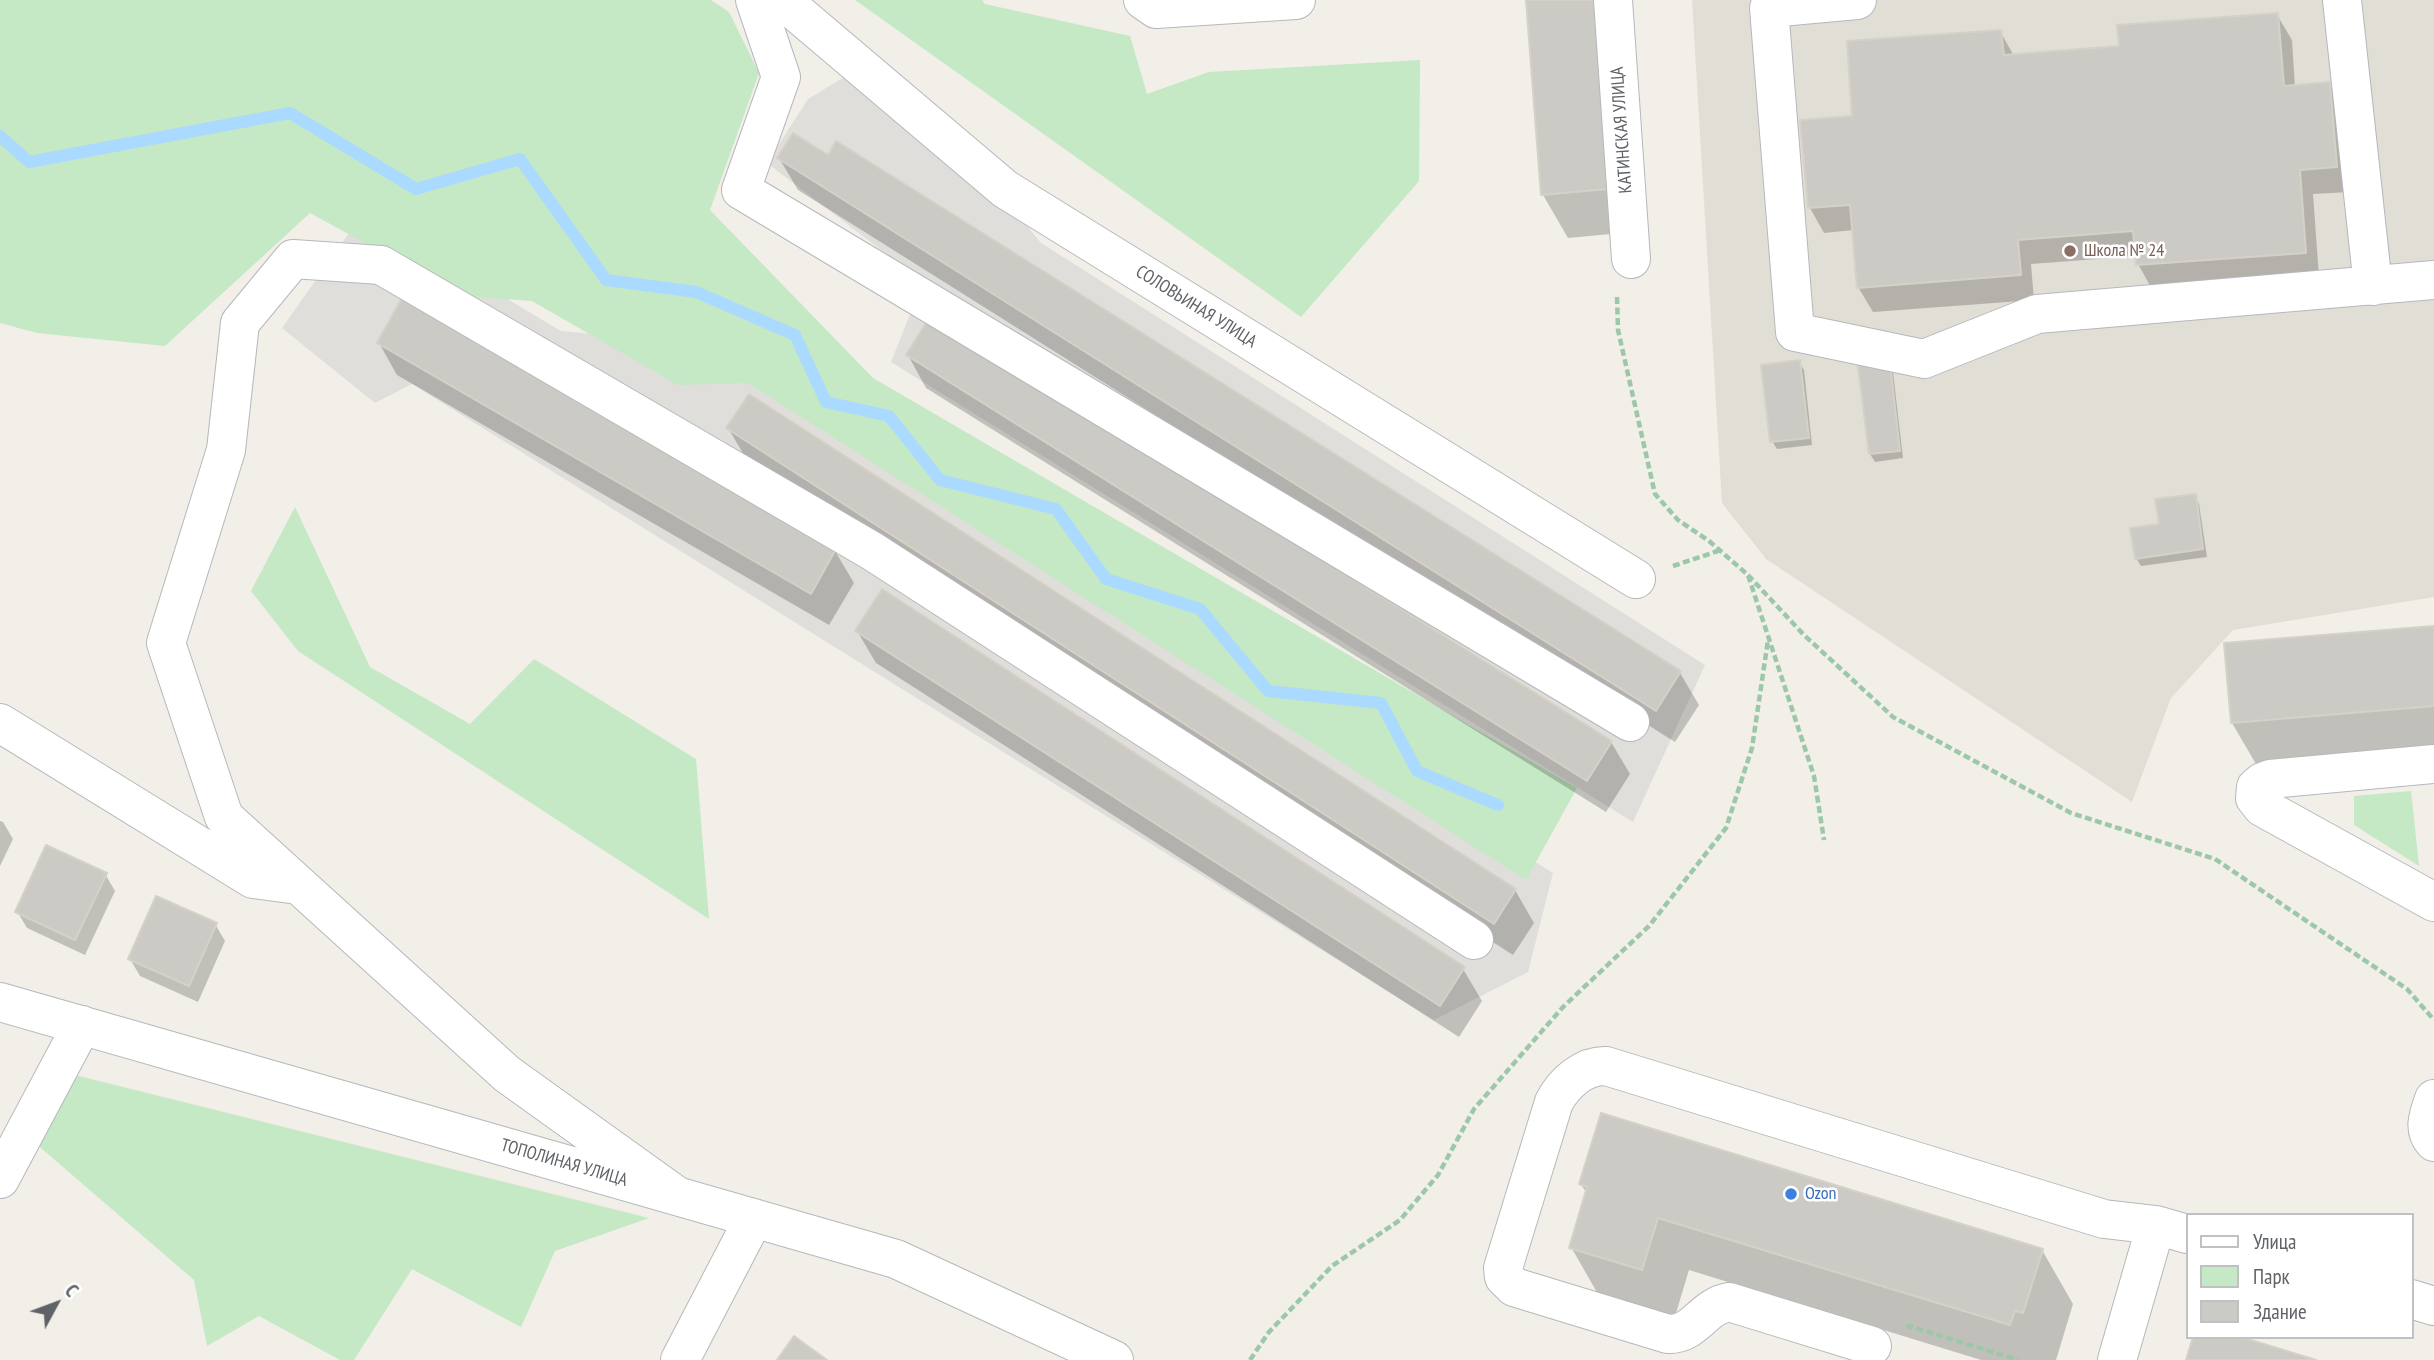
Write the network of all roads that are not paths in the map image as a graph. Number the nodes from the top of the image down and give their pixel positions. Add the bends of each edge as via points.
1 (755, 0) edge
2 (782, 0) edge
3 (1143, 0) edge
4 (1296, 0) edge
5 (1613, 0) edge
6 (1857, 0) edge
7 (2342, 0) edge
8 (1631, 259) dead end
9 (2434, 280) edge
10 (2373, 286) junction
11 (1636, 579) dead end
12 (1630, 722) dead end
13 (0, 723) edge
14 (2434, 764) edge
15 (298, 885) junction
16 (2434, 902) edge
17 (1474, 940) dead end
18 (0, 1002) edge
19 (82, 1025) junction
20 (2434, 1099) edge
21 (2434, 1142) edge
22 (0, 1179) edge
23 (677, 1196) junction
24 (754, 1218) junction
25 (2172, 1229) edge
26 (2413, 1300) edge
27 (2434, 1306) edge
28 (1872, 1346) road end
29 (680, 1360) edge
30 (1114, 1360) edge
31 (2117, 1360) edge

1 - 12 street via 781,77 741,190
2 - 11 street, СОЛОВЬИНАЯ УЛИЦА via 1005,189
3 - 4 street via 1156,9
5 - 8 street, КАТИНСКАЯ УЛИЦА
6 - 10 street via 1769,8 1795,332 1924,359 2037,314
7 - 10 street
9 - 10 street
13 - 15 street via 253,879
14 - 16 street via 2270,779 2256,788 2255,798 2262,807
15 - 17 street via 224,817 166,643 226,450 240,323 293,259 381,265 872,551
15 - 23 street via 507,1074
18 - 19 street, ТОПОЛИНАЯ УЛИЦА
19 - 22 street
19 - 23 street, ТОПОЛИНАЯ УЛИЦА
20 - 21 street via 2426,1123
23 - 24 street, ТОПОЛИНАЯ УЛИЦА
24 - 29 street
24 - 30 street, ТОПОЛИНАЯ УЛИЦА via 896,1259
25 - 28 street via 2104,1219 1606,1066 1588,1069 1559,1093 1503,1268 1504,1277 1514,1287 1668,1334 1690,1328 1712,1307 1729,1302
25 - 31 street
26 - 27 street

